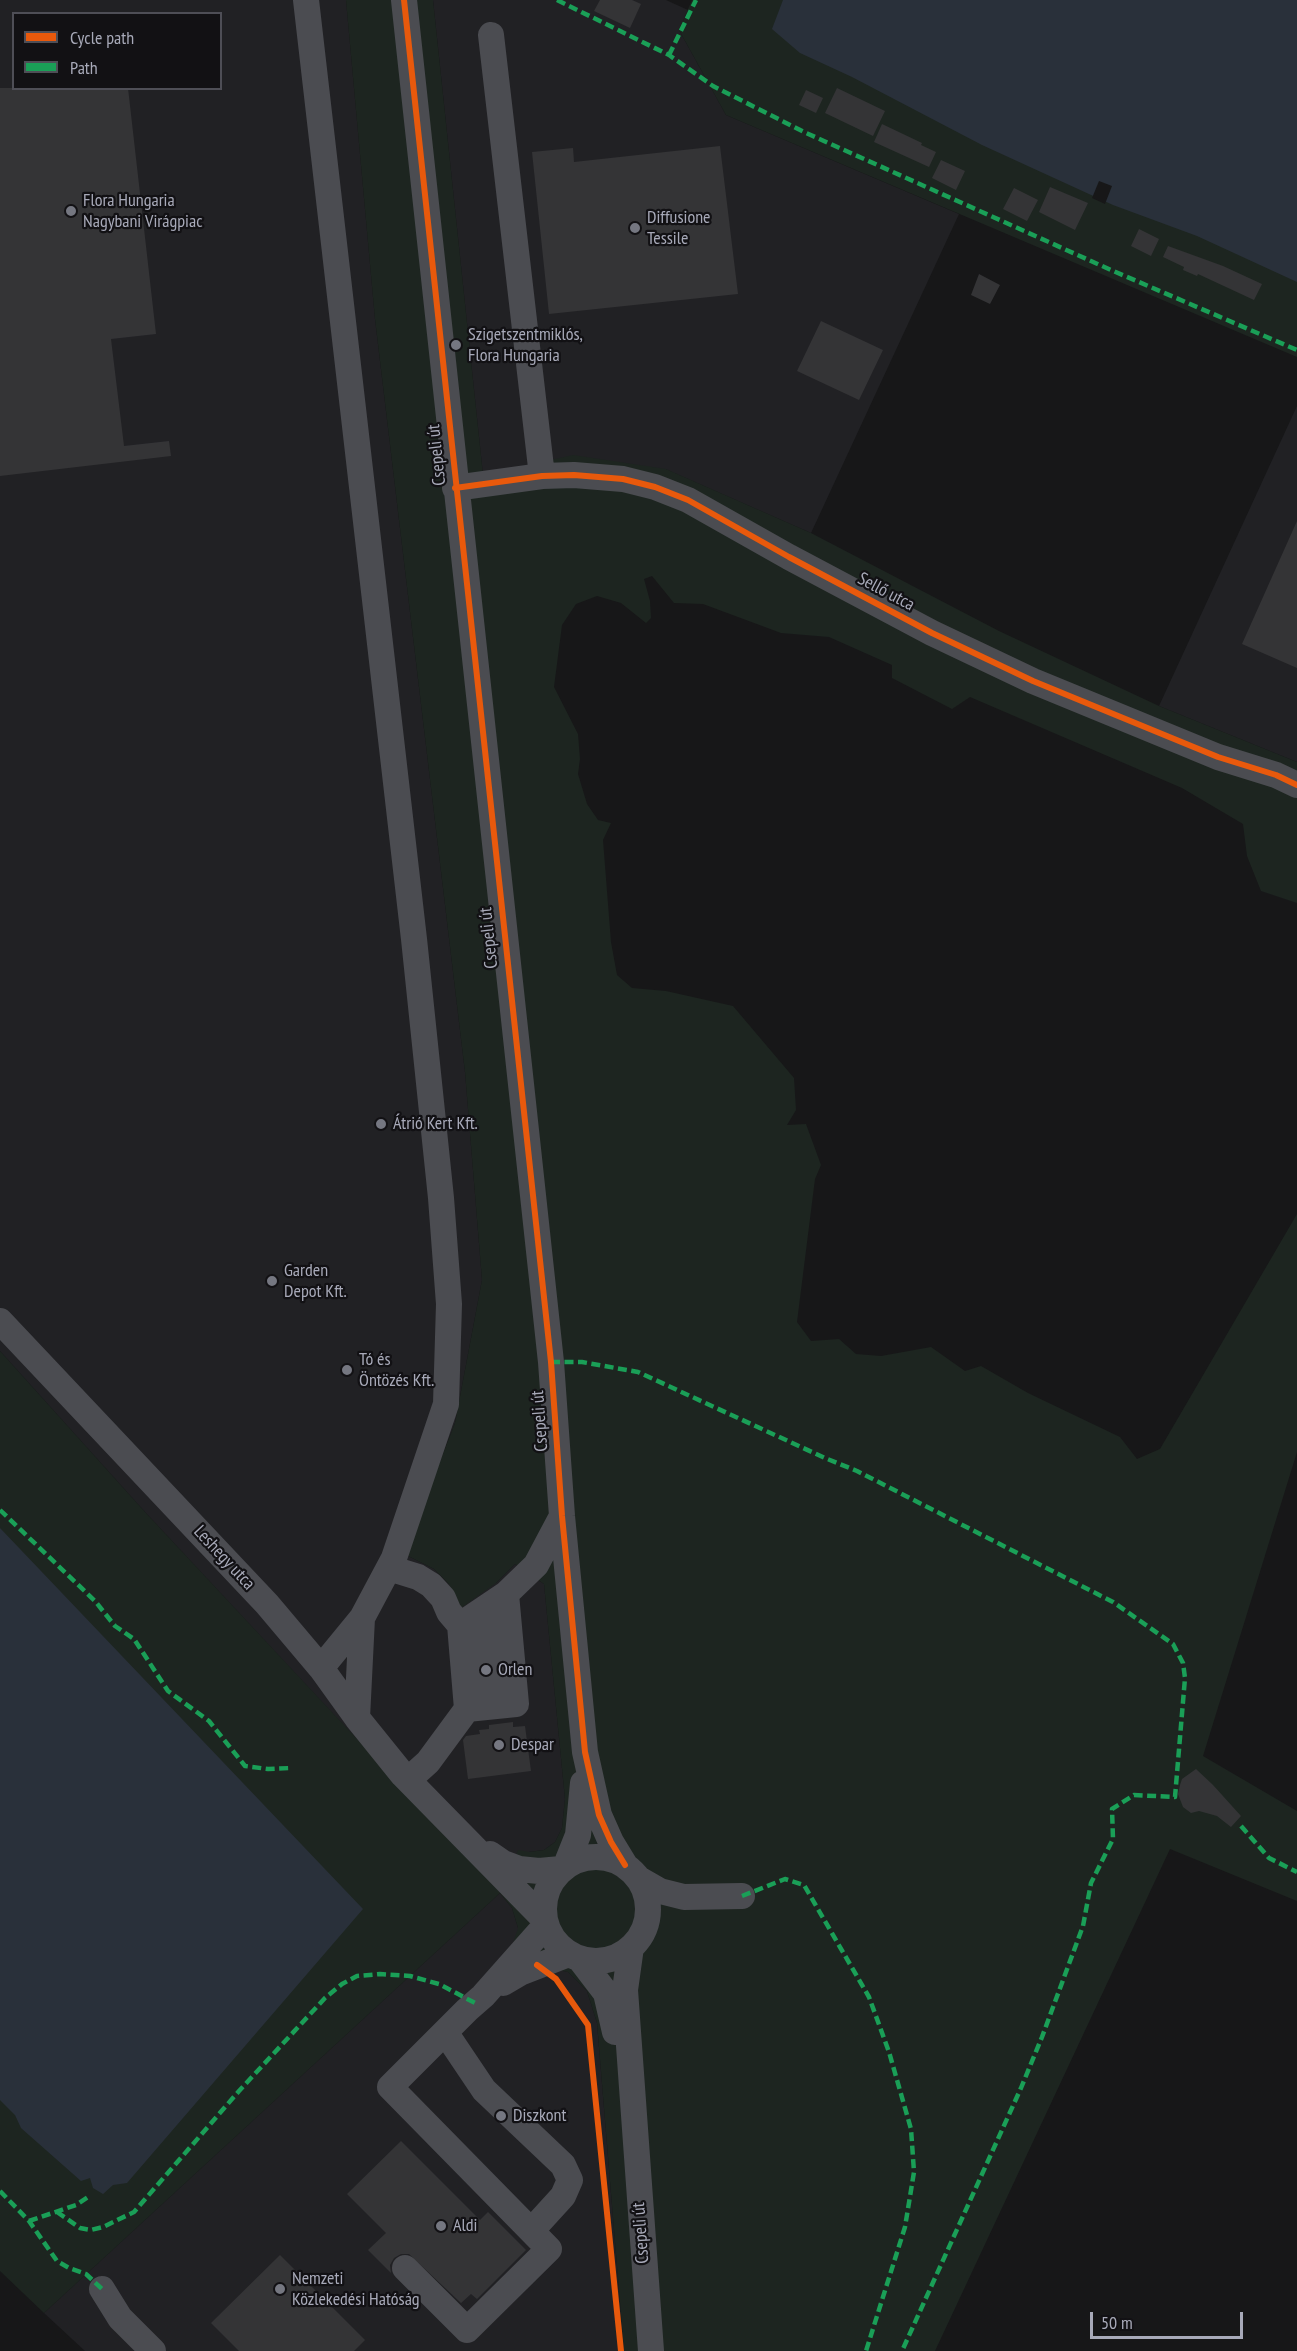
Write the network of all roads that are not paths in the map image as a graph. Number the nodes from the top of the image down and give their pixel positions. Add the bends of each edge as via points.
1 (306, 0) edge
2 (404, 0) edge
3 (491, 35) dead end
4 (542, 476) junction
5 (455, 488) junction
6 (1297, 785) edge
7 (0, 1320) edge
8 (562, 1516) junction
9 (388, 1568) junction
10 (506, 1594) junction
11 (483, 1610) junction
12 (362, 1618) junction
13 (460, 1626) junction
14 (321, 1668) junction
15 (478, 1708) junction
16 (357, 1718) junction
17 (585, 1752) junction
18 (408, 1780) junction
19 (434, 1809) junction
20 (564, 1867) junction
21 (632, 1872) junction
22 (545, 1922) junction
23 (646, 1924) junction
24 (631, 1947) junction
25 (575, 1956) junction
26 (483, 1996) junction
27 (445, 2032) junction
28 (633, 2114) junction
29 (532, 2230) junction
30 (405, 2268) dead end
31 (102, 2289) dead end
32 (153, 2351) edge
33 (651, 2351) edge

1 - 9 street via 414,939 448,1304 446,1404
2 - 5 street, Csepeli út
3 - 4 street
4 - 5 street, Sellő utca
4 - 6 street, Sellő utca via 623,479 688,500 911,622 1033,681
5 - 8 street, Csepeli út via 550,1350
7 - 14 street, Leshegy utca via 260,1596
8 - 10 street via 536,1565
8 - 17 street, Csepeli út
9 - 12 street
9 - 13 street via 431,1585
10 - 11 street
10 - 15 street via 516,1704
11 - 13 street
11 - 15 street
12 - 14 street
12 - 16 street
13 - 15 street
14 - 16 street, Leshegy utca
15 - 18 street
16 - 18 street, Leshegy utca
17 - 20 street, Csepeli út via 580,1821 576,1842
17 - 21 street, Csepeli út via 599,1815 611,1842
18 - 19 street, Leshegy utca
19 - 20 street, Leshegy utca via 503,1863 531,1871
19 - 22 street, Leshegy utca
20 - 21 street via 596,1856 606,1857
20 - 22 street via 548,1887 543,1908
21 - 23 street via 648,1900
21 - 23 street via 660,1891 684,1898 742,1896 685,1904
22 - 25 street via 555,1942
22 - 26 street
23 - 24 street
24 - 25 street via 602,1961
24 - 28 street, Csepeli út via 625,1990
25 - 26 street via 520,1973
25 - 28 street, Csepeli út via 606,1994
26 - 27 street
27 - 29 street via 484,2090 563,2166 570,2180 562,2196
27 - 29 street via 390,2087
28 - 33 street, Csepeli út
29 - 30 street via 549,2249 467,2330
31 - 32 street via 120,2318

